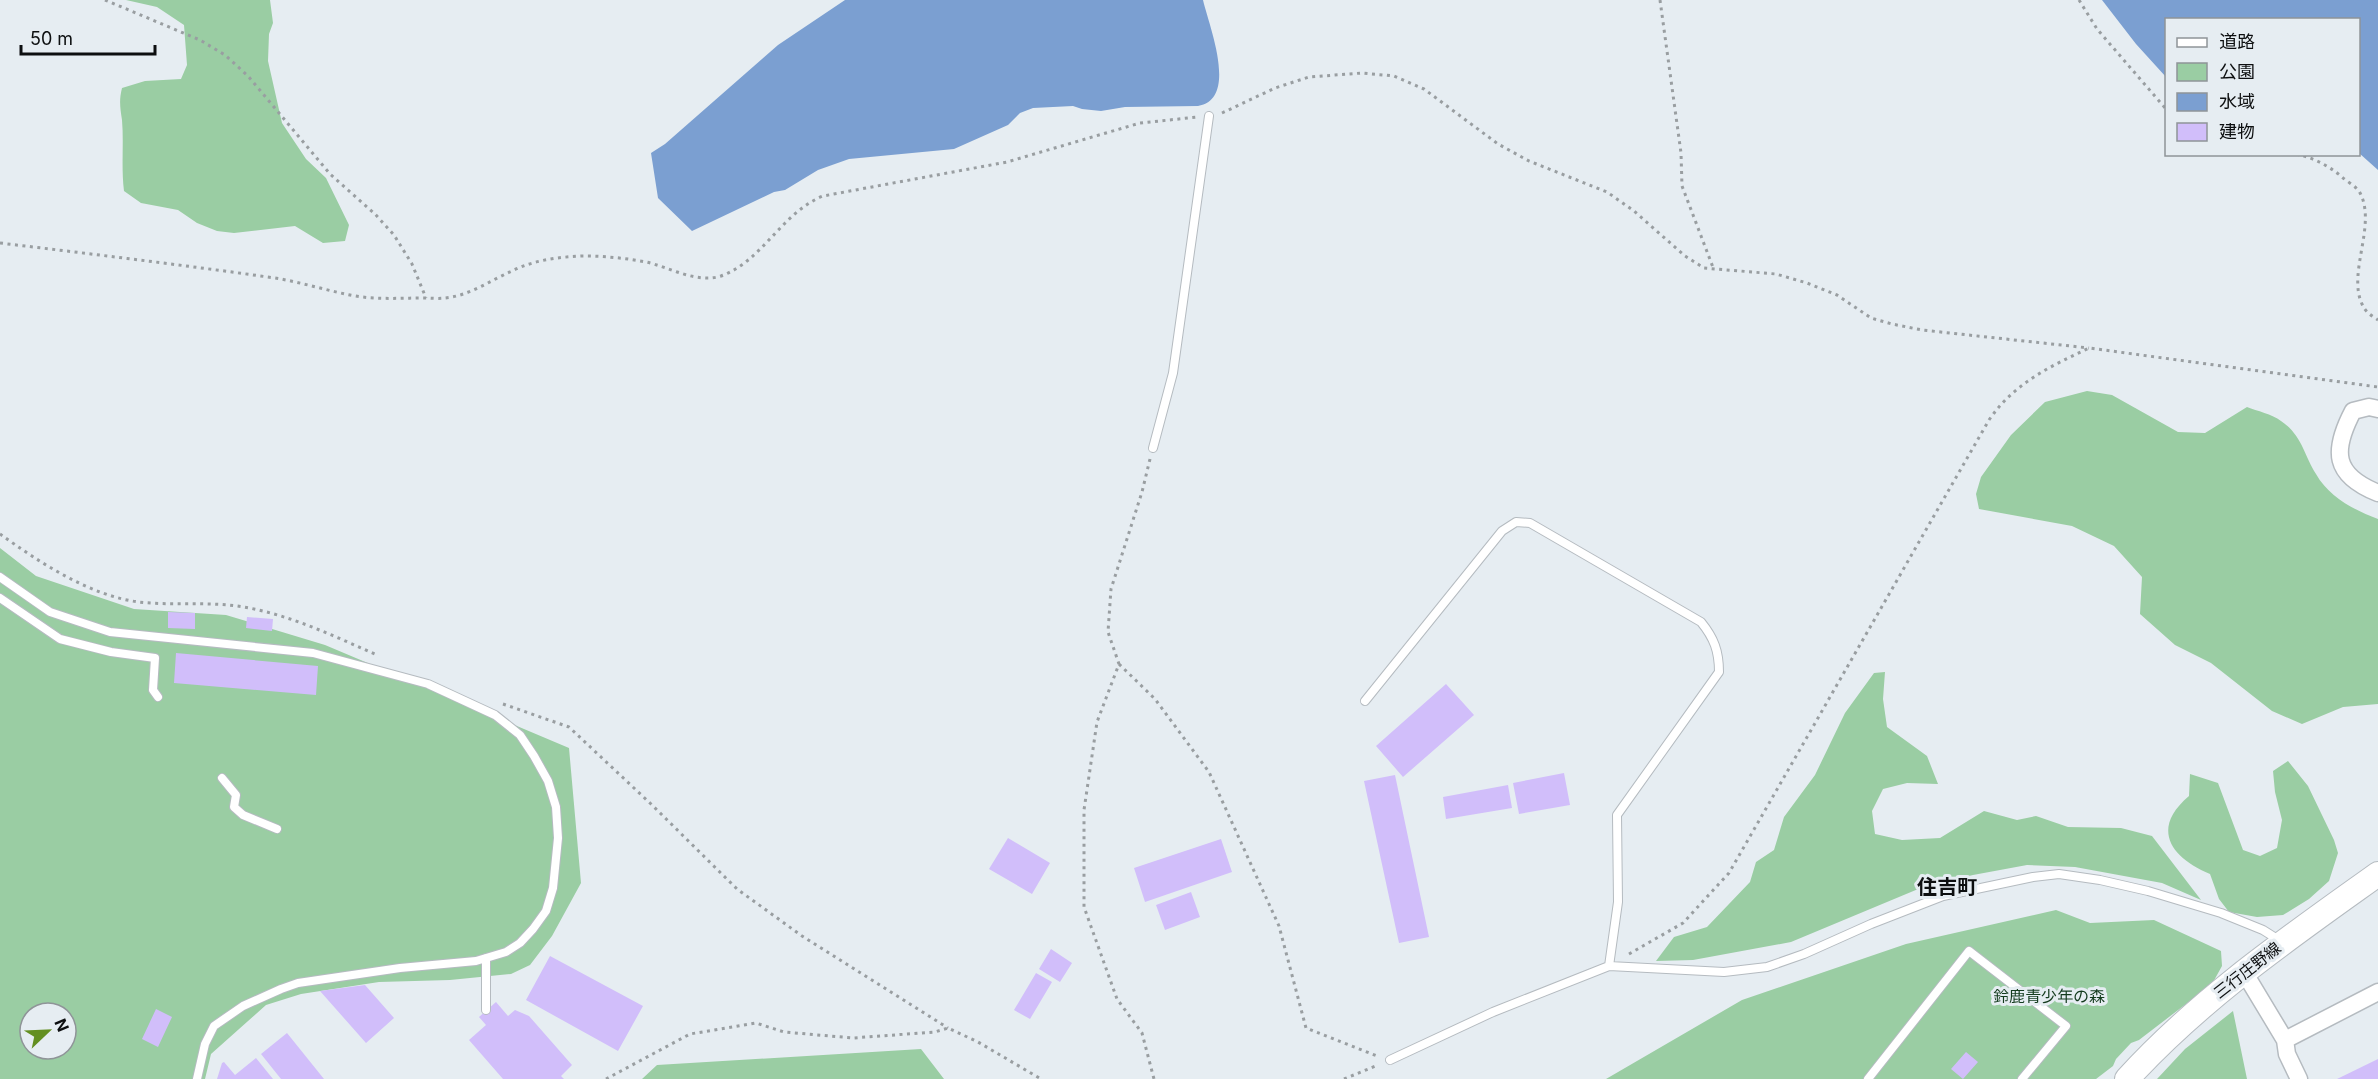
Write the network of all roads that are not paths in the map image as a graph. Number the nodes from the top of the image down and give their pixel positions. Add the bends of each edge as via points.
1 (1209, 116) road end
2 (2378, 409) edge
3 (1153, 448) road end
4 (2378, 493) edge
5 (0, 578) edge
6 (0, 597) edge
7 (159, 697) dead end
8 (1365, 701) dead end
9 (222, 778) dead end
10 (277, 829) dead end
11 (2375, 881) edge
12 (2282, 942) junction
13 (486, 958) junction
14 (1609, 966) junction
15 (2244, 972) junction
16 (2378, 992) edge
17 (486, 1010) dead end
18 (2285, 1040) junction
19 (1390, 1060) road end
20 (197, 1079) edge
21 (1868, 1079) edge
22 (2022, 1079) edge
23 (2127, 1079) edge
24 (2299, 1079) edge

1 - 3 lane via 1173,373
2 - 4 street via 2354,411 2339,451 2349,476 2358,485
5 - 13 lane via 50,612 110,632 313,653 428,684 495,715 520,735 548,781 556,807 558,838 553,888 546,911 519,943
6 - 7 lane via 60,639 155,658 153,690
8 - 14 lane via 1502,531 1516,522 1530,523 1701,622 1719,653 1719,672 1617,815 1618,902
9 - 10 lane via 236,795 234,807 243,815
11 - 12 main road, 三行庄野線
12 - 14 lane via 2262,930 2191,903 2059,874 1942,896 1767,967 1724,972
12 - 15 main road, 三行庄野線
13 - 17 lane
13 - 20 lane via 354,974 281,989 243,1006 214,1026 205,1044
14 - 19 lane via 1493,1012
15 - 18 street
15 - 23 main road, 三行庄野線 via 2196,1010
16 - 18 street
18 - 24 street
21 - 22 lane via 1969,951 2066,1026

